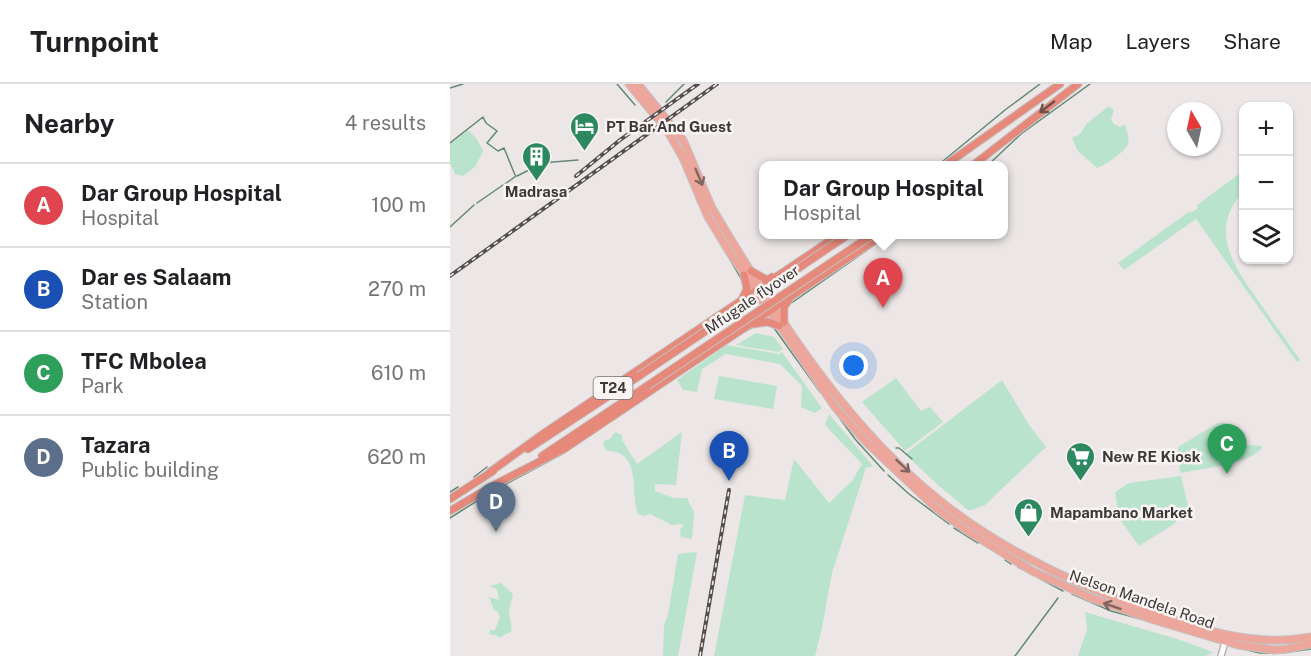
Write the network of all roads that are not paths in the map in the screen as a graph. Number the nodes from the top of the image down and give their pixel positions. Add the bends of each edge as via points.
1 (629, 84) edge
2 (638, 84) edge
3 (1060, 84) edge
4 (1078, 84) edge
5 (1002, 125) junction
6 (1016, 130) junction
7 (950, 161) edge
8 (956, 161) edge
9 (977, 161) edge
10 (983, 161) edge
11 (833, 239) edge
12 (842, 239) edge
13 (867, 239) edge
14 (876, 239) edge
15 (789, 269) junction
16 (747, 273) junction
17 (758, 289) junction
18 (791, 296) junction
19 (736, 304) junction
20 (771, 309) junction
21 (782, 324) junction
22 (741, 329) junction
23 (490, 472) junction
24 (490, 487) junction
25 (450, 499) edge
26 (450, 511) edge
27 (1311, 637) edge
28 (1226, 638) junction
29 (1311, 644) edge
30 (1221, 656) edge

1 - 16 main road, Nelson Mandela Road via 675,142 708,217
2 -> 16 main road, Nelson Mandela Road via 683,140 712,208
3 - 5 highway
4 -> 6 highway
5 - 7 highway
5 - 8 highway
6 - 9 highway
6 - 10 highway
11 - 15 highway, T24
12 - 23 highway, Mfugale flyover, bridge via 543,441
13 - 24 highway, Mfugale flyover, bridge via 561,444
14 - 18 highway, T24
15 - 16 highway via 767,280
15 - 17 highway, T24
16 - 17 main road, Nelson Mandela Road
16 - 19 highway via 746,293
17 - 19 highway, T24
17 - 20 main road, Nelson Mandela Road
18 - 20 highway, T24
18 - 21 highway
19 - 23 highway, T24
20 - 21 main road, Nelson Mandela Road
20 - 22 highway, T24
21 - 22 highway via 761,322
21 - 28 main road, Nelson Mandela Road via 871,436 933,495 975,526 1071,580
22 - 24 highway, T24 via 564,449
23 - 25 highway, T24
24 - 26 highway, T24
27 - 28 main road, Nelson Mandela Road via 1274,642
28 - 29 main road, Nelson Mandela Road via 1268,650
28 - 30 street

